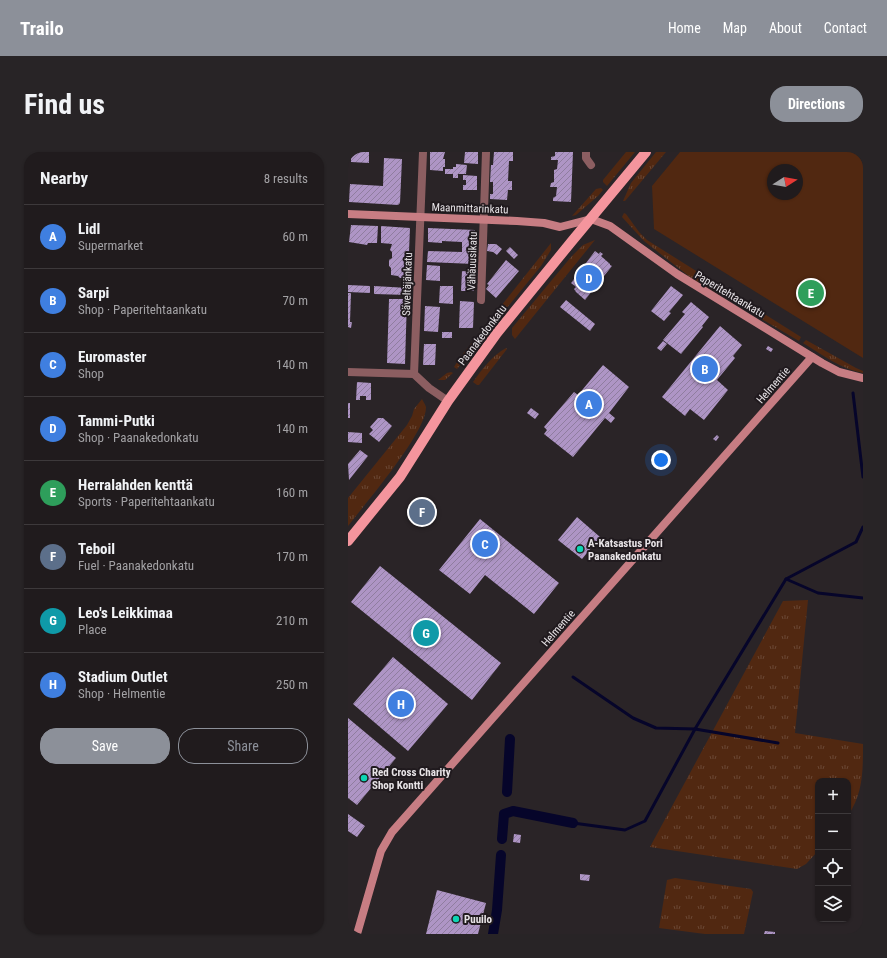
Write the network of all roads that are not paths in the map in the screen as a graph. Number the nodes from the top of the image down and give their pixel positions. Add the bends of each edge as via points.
1 (423, 152) edge
2 (486, 152) edge
3 (586, 152) edge
4 (646, 152) edge
5 (591, 165) dead end
6 (348, 214) edge
7 (420, 218) junction
8 (484, 219) junction
9 (591, 219) junction
10 (481, 300) dead end
11 (812, 357) junction
12 (348, 372) edge
13 (414, 374) junction
14 (863, 378) edge
15 (448, 402) junction
16 (348, 541) edge
17 (357, 934) edge

1 - 7 street, Säveltäjänkatu
2 - 8 street, Vähäuusikatu
3 - 5 street via 586,158
4 - 9 main road, Paanakedonkatu
6 - 7 street, Maanmittarinkatu
7 - 8 street, Maanmittarinkatu
7 - 13 street, Säveltäjänkatu
8 - 9 street, Maanmittarinkatu via 544,223 560,227
8 - 10 street, Vähäuusikatu
9 - 11 street, Paperitehtaankatu via 610,226 677,274
9 - 15 main road, Paanakedonkatu via 497,333
11 - 14 street, Paperitehtaankatu via 839,372
11 - 17 street, Helmentie via 392,832 382,851
12 - 13 street
13 - 15 street
15 - 16 main road, Paanakedonkatu via 400,477

